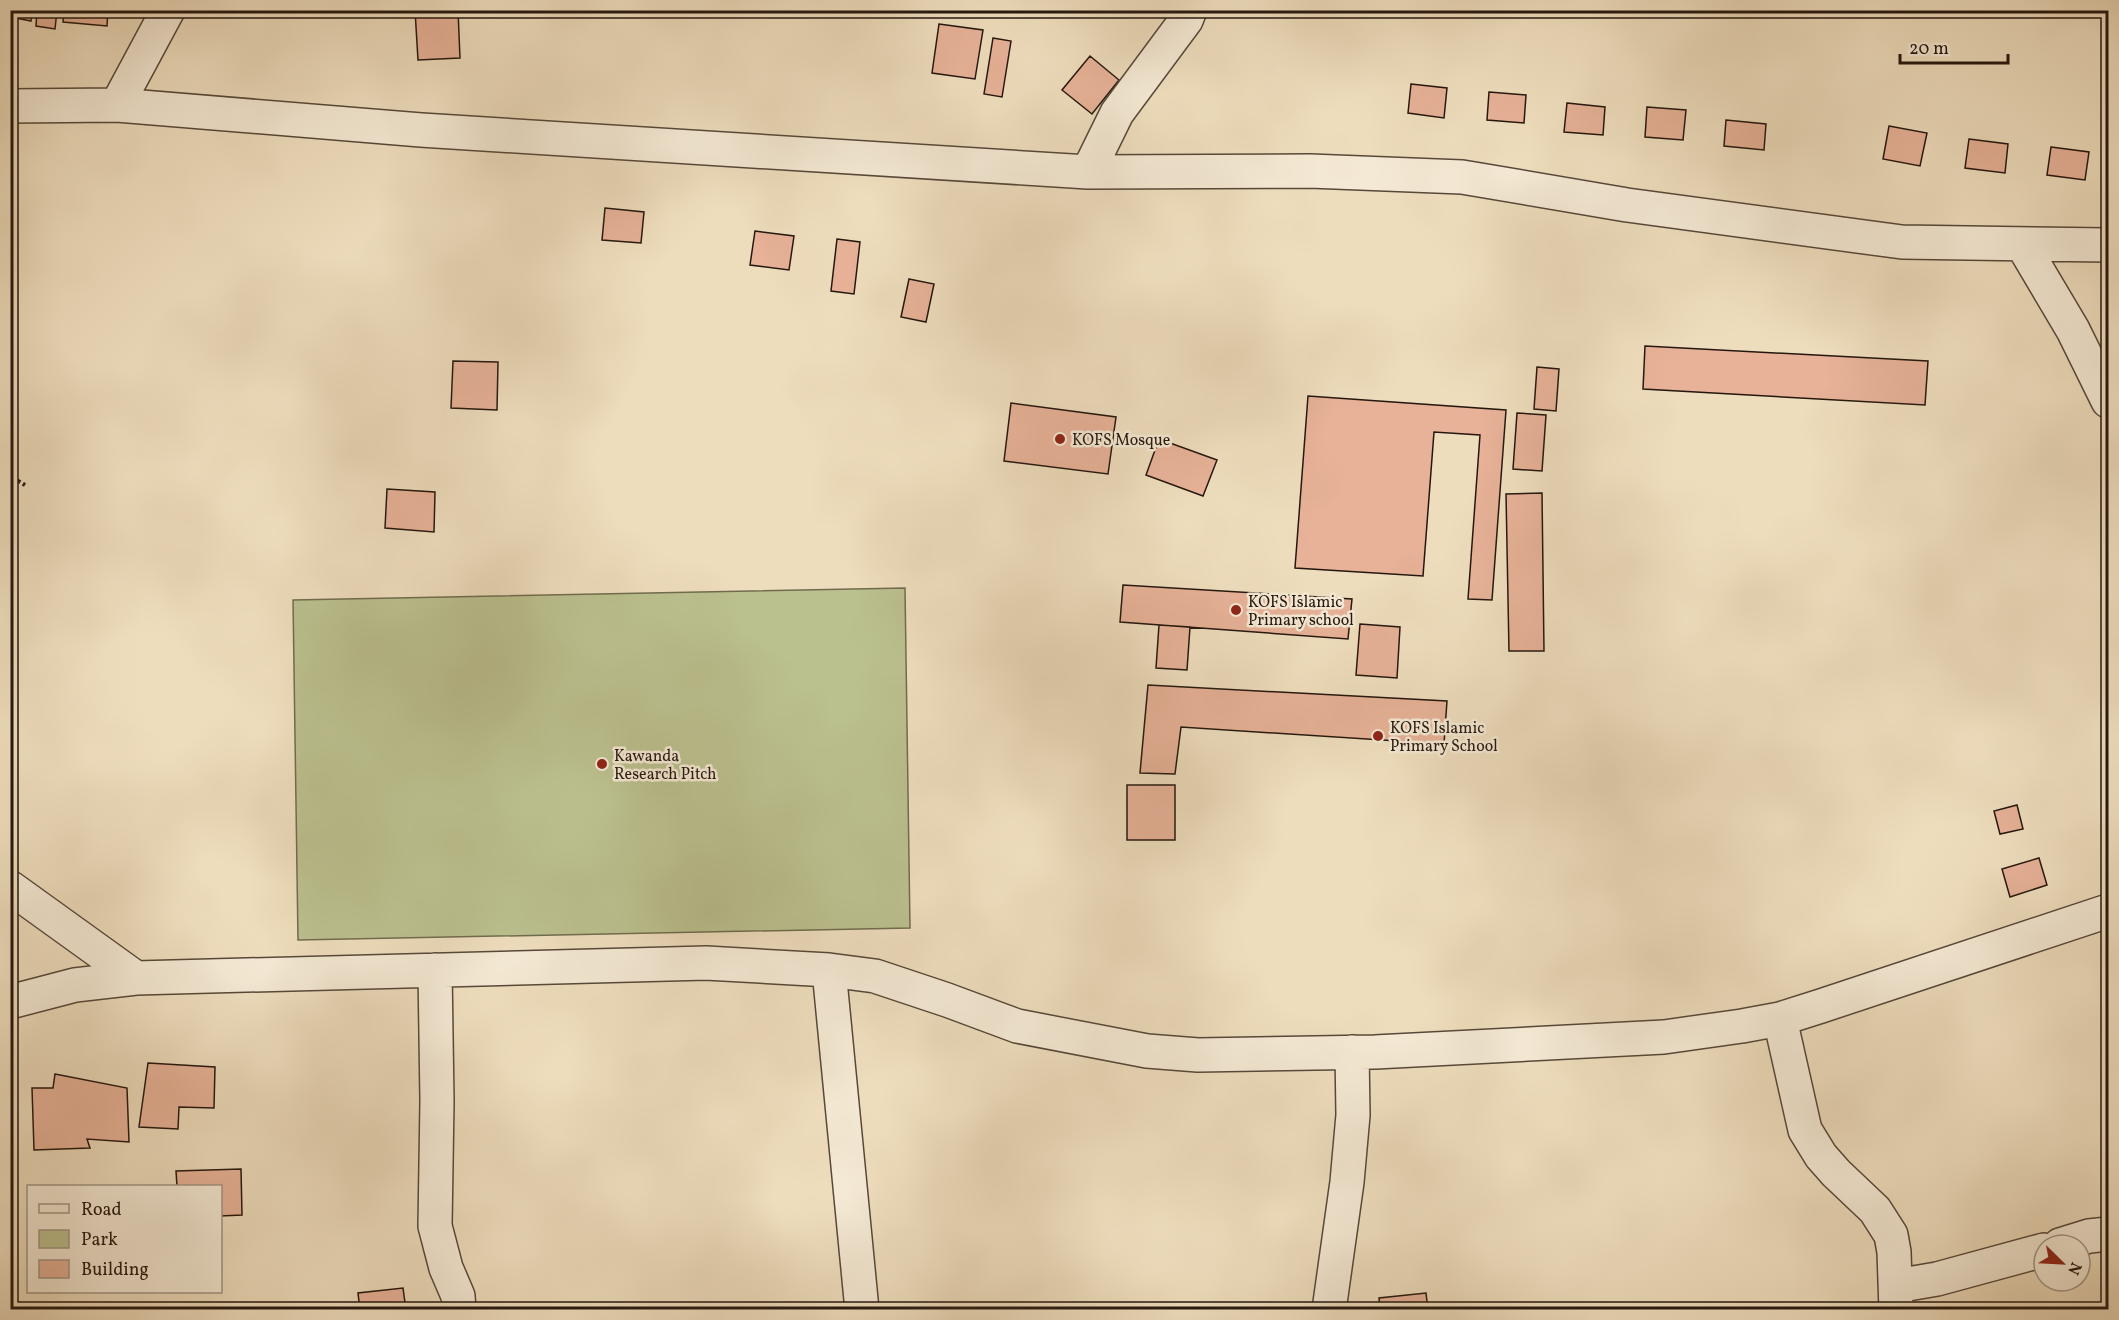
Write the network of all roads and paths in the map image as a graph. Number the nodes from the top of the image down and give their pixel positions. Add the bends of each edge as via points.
1 (168, 10) edge
2 (1197, 14) edge
3 (117, 105) junction
4 (10, 106) edge
5 (1088, 172) junction
6 (2022, 244) junction
7 (2109, 245) edge
8 (2109, 401) edge
9 (10, 476) edge
10 (25, 484) dead end
11 (10, 881) edge
12 (11, 888) edge
13 (10, 895) edge
14 (2109, 911) edge
15 (435, 970) junction
16 (829, 970) junction
17 (136, 978) junction
18 (10, 1002) edge
19 (1780, 1019) junction
20 (1352, 1052) junction
21 (2109, 1234) edge
22 (2092, 1236) edge
23 (2032, 1253) edge
24 (1896, 1298) edge
25 (459, 1310) edge
26 (862, 1310) edge
27 (1329, 1310) edge

1 - 3 street
2 - 5 street via 1117,113
3 - 4 street
3 - 5 street via 421,130
5 - 6 street via 1310,171 1462,177 1627,205 1902,242
6 - 7 street
6 - 8 street
9 - 10 path
11 - 12 street
12 - 13 street
12 - 17 street
14 - 19 street
15 - 16 street via 706,963
15 - 17 street
15 - 25 street via 435,1227
16 - 20 street via 875,976 1017,1026 1147,1051 1198,1055
16 - 26 street
17 - 18 street via 75,985
19 - 20 street via 1664,1037
19 - 24 street via 1805,1130 1821,1156 1875,1210 1891,1235
20 - 27 street via 1353,1115
21 - 22 street
23 - 24 street via 1937,1279

